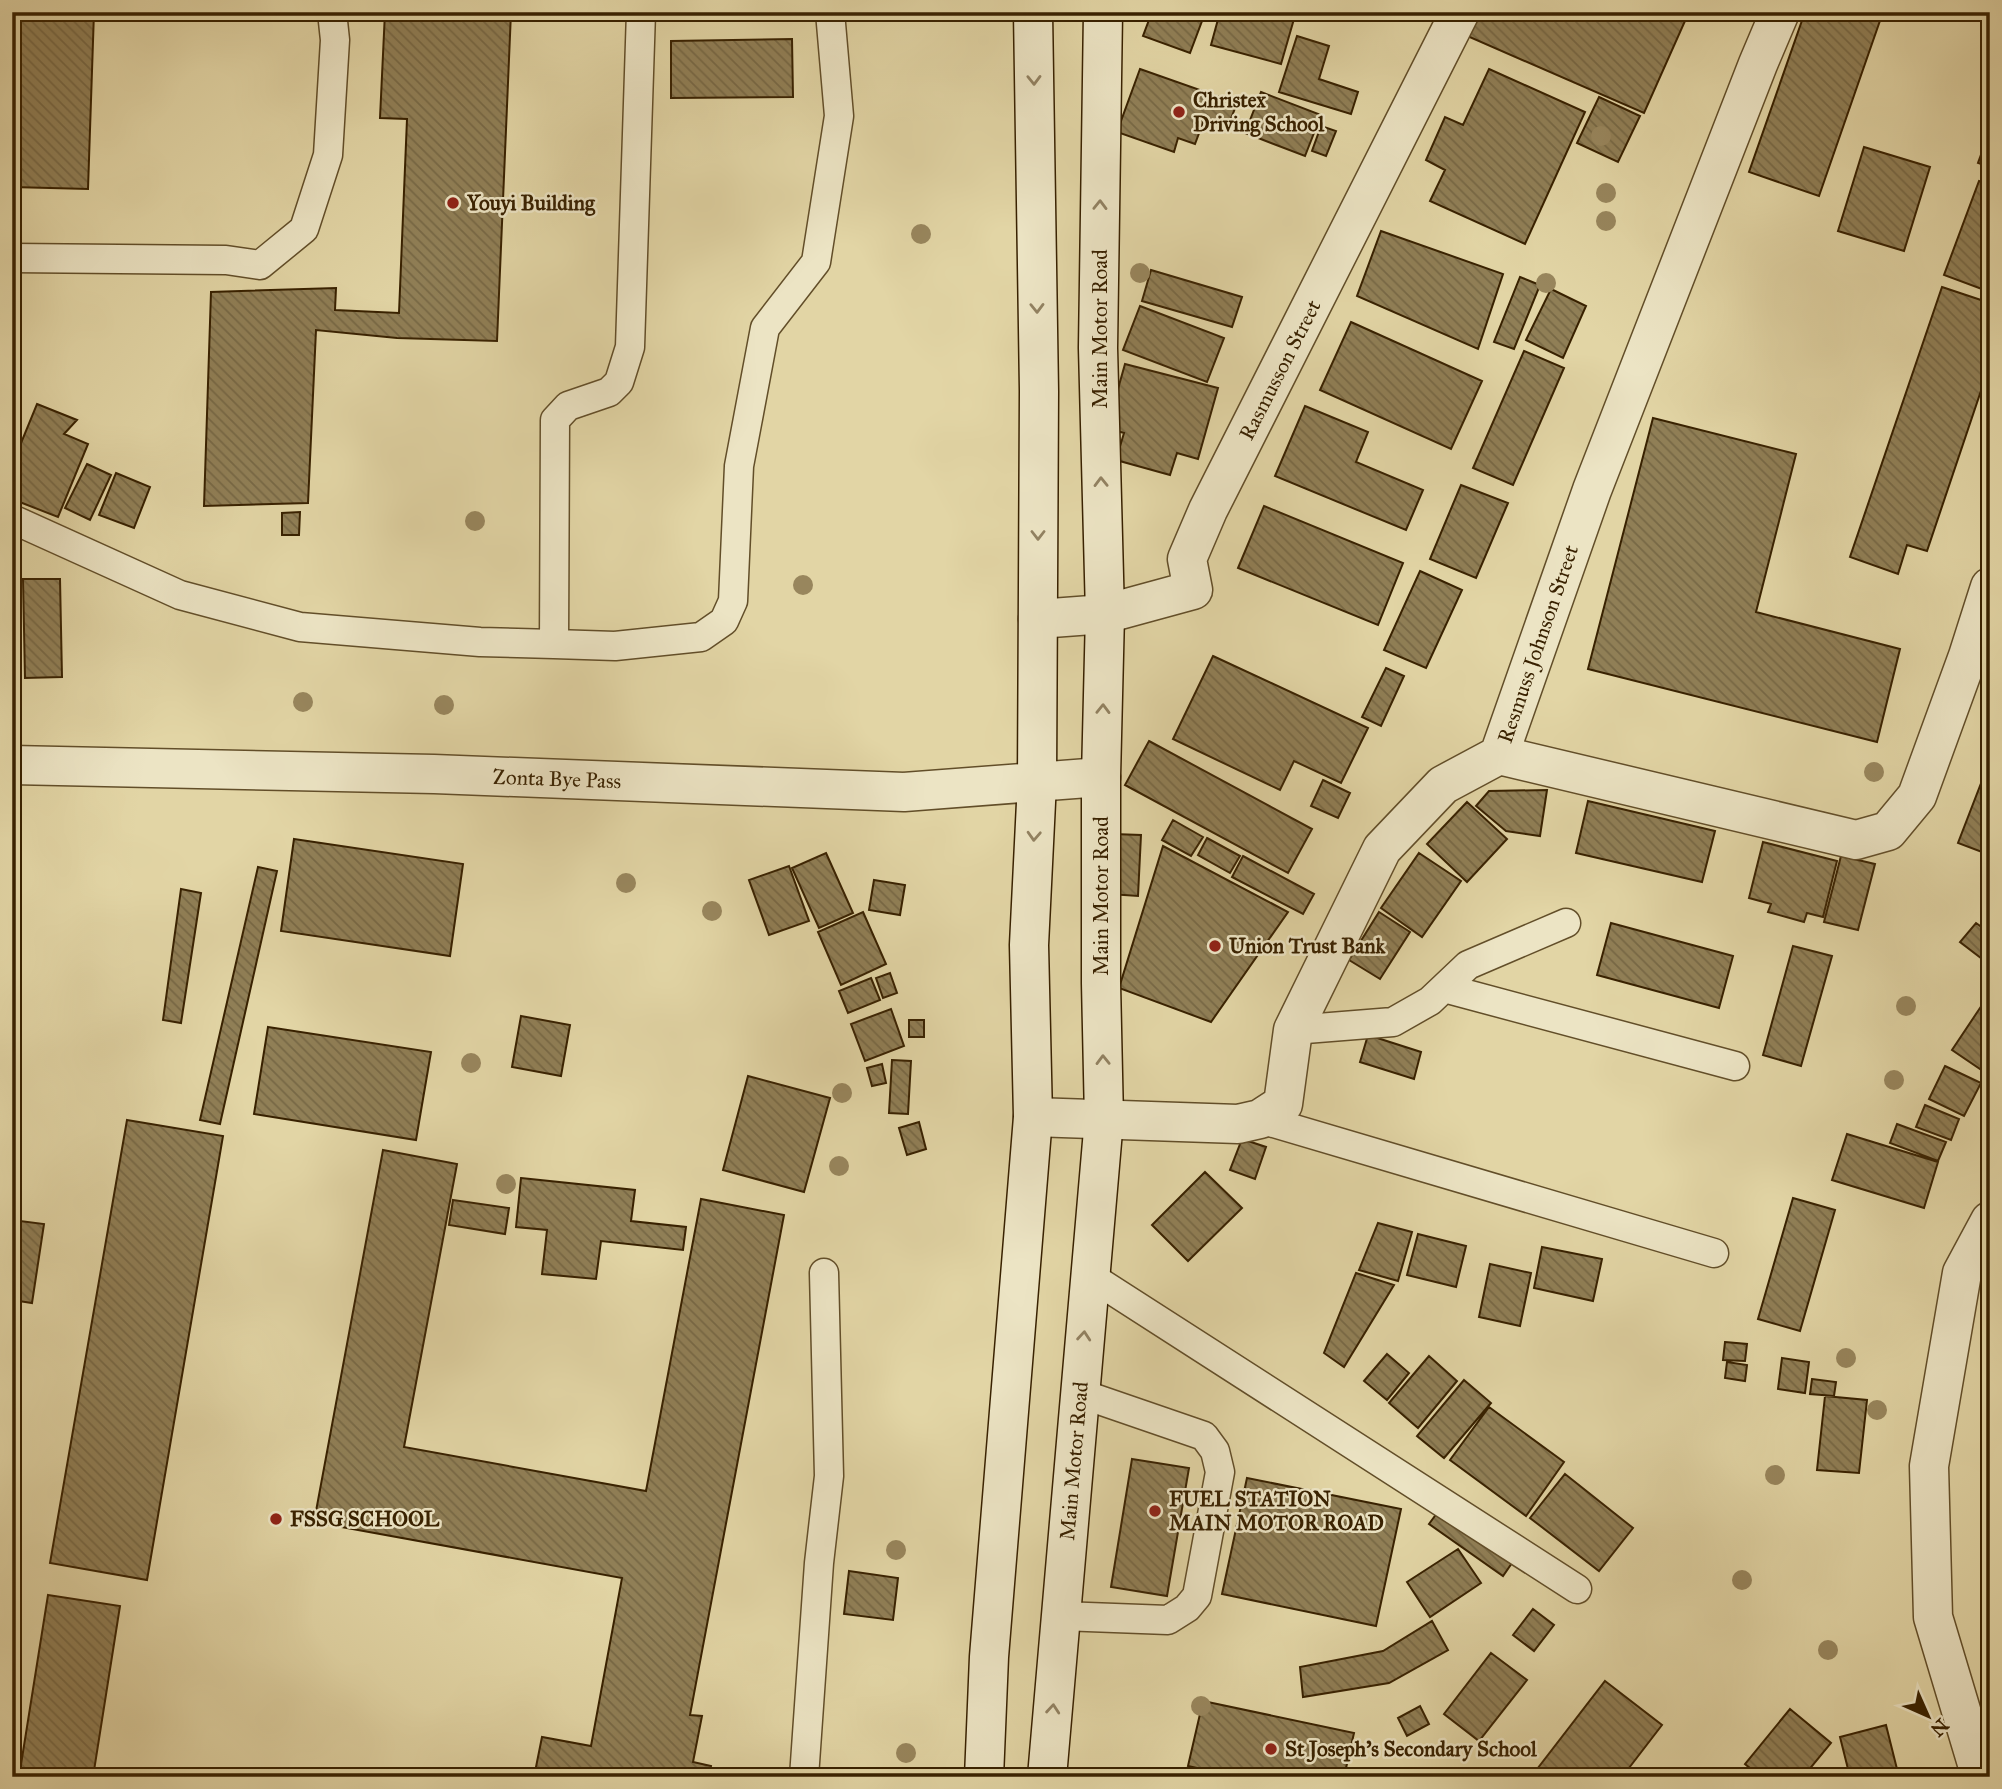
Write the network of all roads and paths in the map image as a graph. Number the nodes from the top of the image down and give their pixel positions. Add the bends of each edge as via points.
1 (332, 12) edge
2 (641, 12) edge
3 (830, 12) edge
4 (1033, 12) edge
5 (1104, 12) edge
6 (1460, 12) edge
7 (1780, 12) edge
8 (12, 258) edge
9 (12, 519) edge
10 (1990, 587) edge
11 (1105, 614) junction
12 (1038, 619) junction
13 (554, 644) junction
14 (1979, 659) edge
15 (1499, 755) junction
16 (12, 765) edge
17 (1101, 778) junction
18 (1037, 782) junction
19 (1566, 923) dead end
20 (1444, 988) junction
21 (1293, 1030) junction
22 (1735, 1066) dead end
23 (1033, 1117) junction
24 (1104, 1119) junction
25 (1260, 1119) junction
26 (1990, 1221) edge
27 (1714, 1253) dead end
28 (824, 1273) dead end
29 (1090, 1276) junction
30 (1079, 1393) junction
31 (1577, 1590) dead end
32 (1061, 1616) junction
33 (804, 1777) edge
34 (985, 1777) edge
35 (1047, 1777) edge
36 (1981, 1777) edge

1 - 8 lane via 335,40 328,155 304,229 260,265 226,260
2 - 13 lane via 630,347 619,382 609,392 568,406 555,420
3 - 13 lane via 839,116 816,262 765,328 739,466 733,601 724,621 701,637 615,646
4 -> 12 street
11 -> 5 street, Main Motor Road via 1098,348
6 - 11 street, Rasmusson Street via 1208,510 1187,559 1193,590
7 - 15 street, Resmuss Johnson Street via 1592,491
9 - 13 lane via 180,595 300,627
10 - 14 street
11 - 12 street, Rasmusson Street
17 -> 11 street, Main Motor Road
12 - 18 street
14 - 15 street via 1917,796 1888,831 1856,840
15 - 21 street, Resmuss Johnson Street via 1443,785 1382,849
16 - 18 street, Zonta Bye Pass via 434,774 904,792
17 - 18 street, Zonta Bye Pass
24 -> 17 street, Main Motor Road
18 -> 23 street via 1029,945
19 - 20 lane via 1468,965
20 - 21 lane via 1393,1022
20 - 22 lane
21 - 25 street, Resmuss Johnson Street via 1283,1104
23 - 24 street
23 - 34 street via 989,1657
24 - 25 street via 1238,1124
24 - 29 street, Main Motor Road
25 - 27 lane
26 - 36 street via 1962,1273 1929,1466 1933,1617
28 - 33 lane via 829,1476
30 -> 29 street, Main Motor Road
29 - 31 lane
30 - 32 street, Main Motor Road
30 - 32 lane via 1204,1436 1215,1451 1220,1472 1197,1596 1187,1608 1168,1620
35 -> 32 street, Main Motor Road

